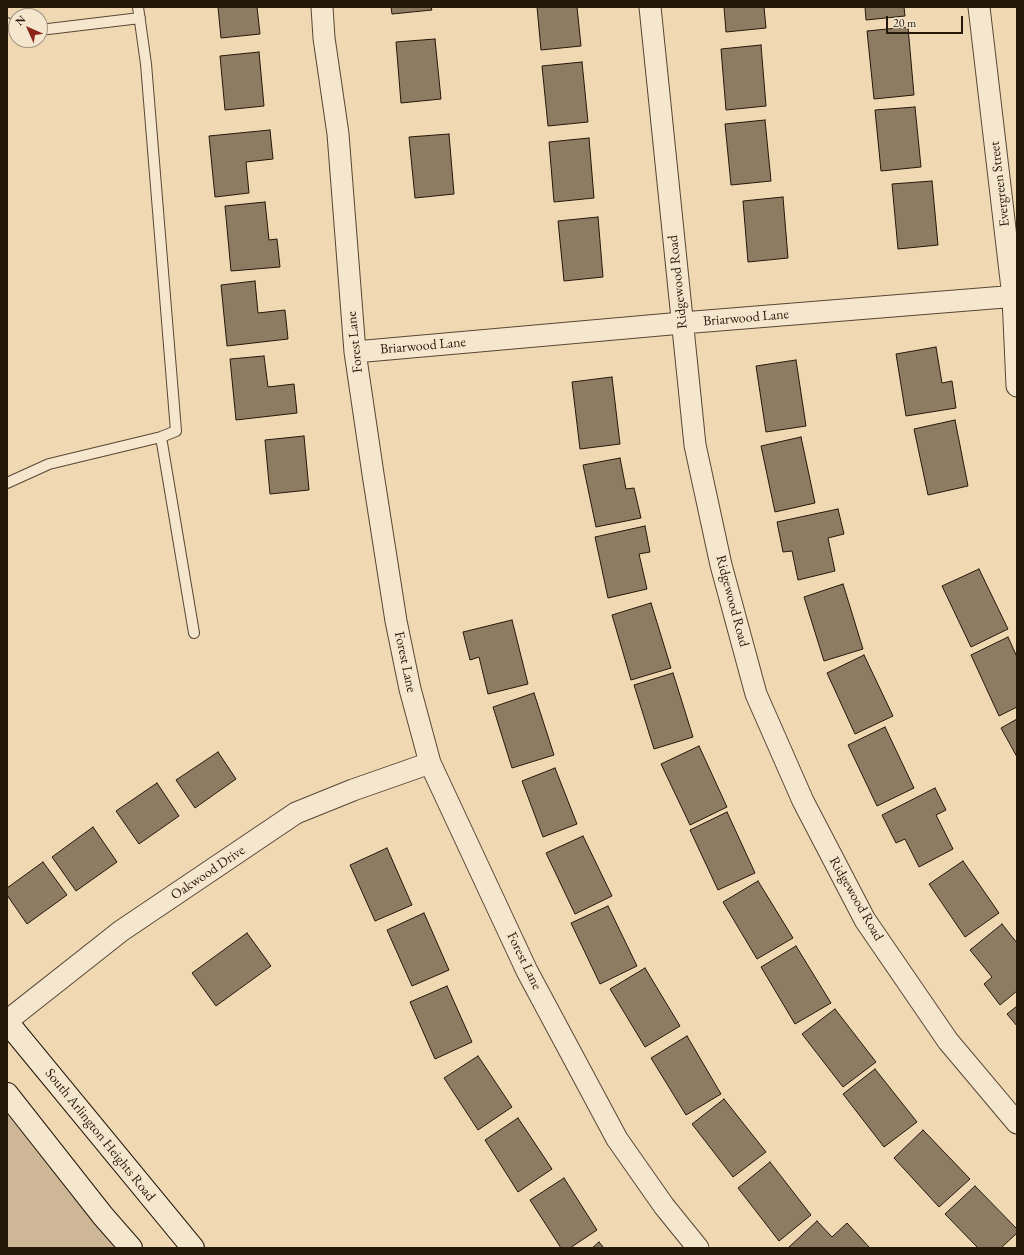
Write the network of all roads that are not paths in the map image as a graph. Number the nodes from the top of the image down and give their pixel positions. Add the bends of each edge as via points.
1 (138, 7) edge
2 (322, 7) edge
3 (650, 7) edge
4 (979, 7) edge
5 (140, 18) junction
6 (48, 29) edge
7 (1015, 297) edge
8 (682, 323) junction
9 (355, 352) junction
10 (1017, 386) edge
11 (161, 437) junction
12 (7, 483) edge
13 (194, 633) dead end
14 (430, 763) junction
15 (7, 1021) edge
16 (7, 1094) edge
17 (1017, 1123) edge
18 (131, 1248) edge
19 (192, 1248) edge
20 (698, 1248) edge

1 - 5 lane
2 - 9 street, Forest Lane via 338,134
3 - 8 street, Ridgewood Road
4 - 7 street, Evergreen Street
5 - 6 lane
5 - 11 lane via 147,72 176,431
7 - 8 street, Briarwood Lane
7 - 10 street, Evergreen Street
8 - 9 street, Briarwood Lane
8 - 17 street, Ridgewood Road via 695,445 722,565 756,694 803,801 865,920 948,1041
9 - 14 street, Forest Lane via 396,621 410,689
11 - 12 lane via 49,464
11 - 13 lane
14 - 15 street, Oakwood Drive via 296,813 121,931
14 - 20 street, Forest Lane via 527,971 617,1139 664,1206
15 - 19 main road, South Arlington Heights Road
16 - 18 main road

